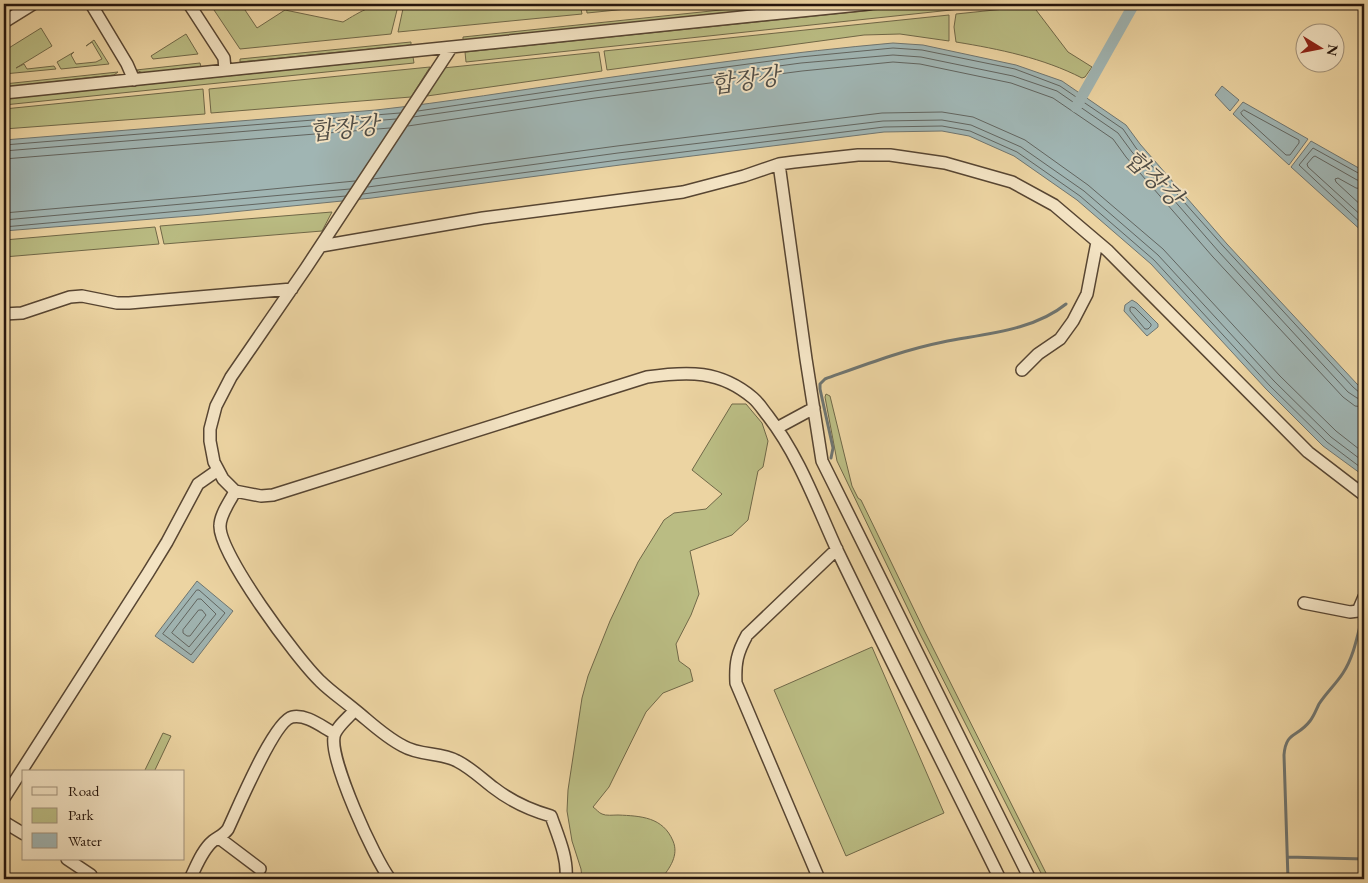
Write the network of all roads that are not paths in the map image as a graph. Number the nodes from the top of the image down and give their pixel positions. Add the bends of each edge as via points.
1 (33, 4) edge
2 (91, 4) edge
3 (189, 4) edge
4 (869, 4) edge
5 (4, 22) edge
6 (451, 48) junction
7 (225, 70) junction
8 (134, 80) junction
9 (4, 93) edge
10 (779, 164) junction
11 (1097, 242) junction
12 (321, 246) junction
13 (292, 289) junction
14 (4, 314) edge
15 (1022, 370) dead end
16 (814, 408) junction
17 (777, 428) junction
18 (218, 470) junction
19 (235, 491) junction
20 (1364, 495) edge
21 (837, 549) junction
22 (1364, 597) edge
23 (1304, 603) dead end
24 (355, 710) junction
25 (334, 733) junction
26 (4, 798) edge
27 (4, 822) edge
28 (22, 833) edge
29 (219, 838) junction
30 (68, 860) edge
31 (260, 869) dead end
32 (91, 875) dead end
33 (190, 879) edge
34 (390, 879) edge
35 (566, 879) edge
36 (819, 879) edge
37 (1000, 879) edge
38 (1030, 879) edge

1 - 5 street
2 - 8 street
3 - 7 street via 224,58
4 - 6 street
6 - 7 street
6 - 12 street
7 - 8 street
8 - 9 street
10 - 11 street via 858,155 890,155 945,163 1012,182 1036,194
10 - 12 street via 683,192 483,218
10 - 16 street
11 - 15 street via 1087,294 1073,321 1060,339
11 - 20 street via 1308,452
12 - 13 street
13 - 14 street via 129,303 70,297 22,314
13 - 18 street via 230,377 216,406 210,441
16 - 17 street
16 - 38 street via 822,461
17 - 19 street via 755,400 736,385 709,374 678,372 647,377 273,495
17 - 21 street via 799,464
18 - 19 street
18 - 26 street via 198,484 153,565
19 - 24 street via 221,518 220,527 236,567 271,620 314,675
21 - 36 street via 747,635 738,652 735,671 736,683
21 - 37 street
22 - 23 street via 1358,611 1350,612
24 - 25 street
24 - 35 street via 402,746 414,752 456,760 513,801 551,816 564,855
25 - 29 street via 302,717 286,720 256,768 228,829
25 - 34 street via 338,766 368,839
27 - 28 street
29 - 31 street
29 - 33 street via 199,860
30 - 32 street

